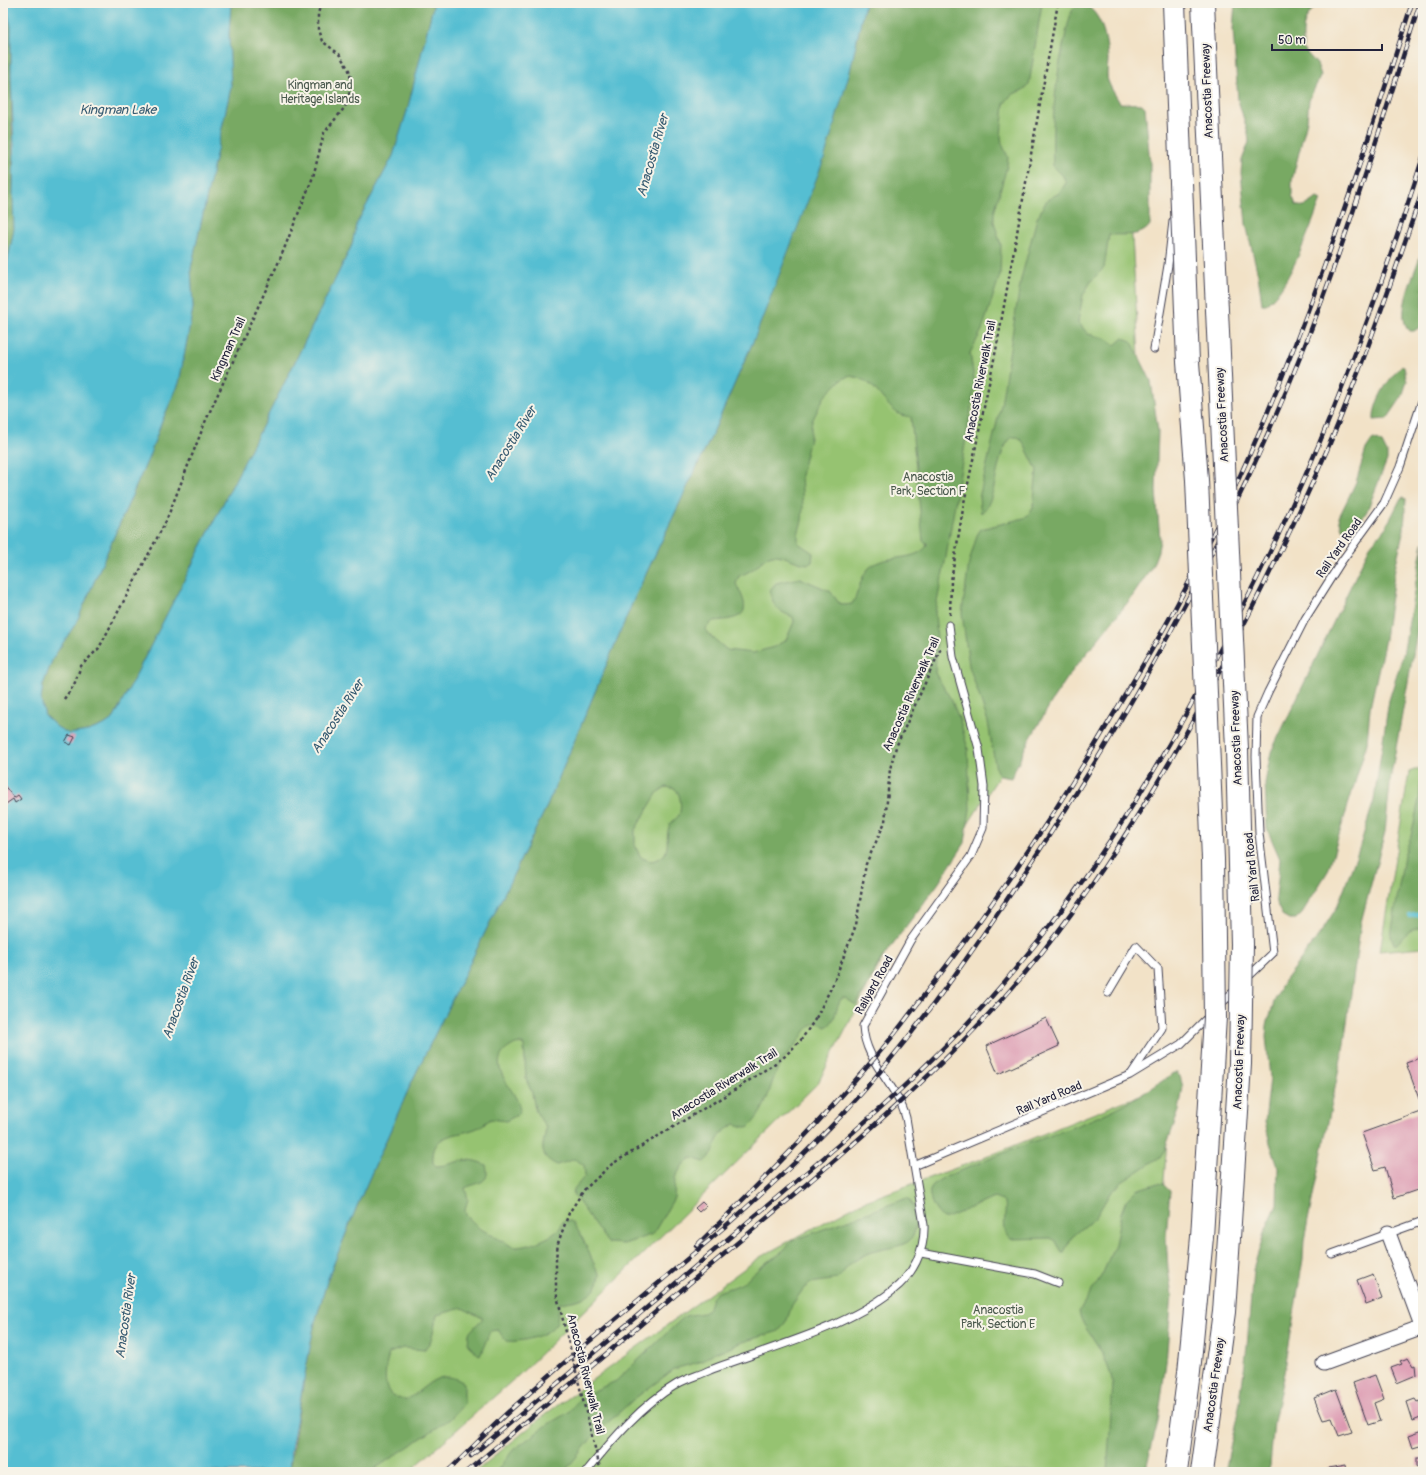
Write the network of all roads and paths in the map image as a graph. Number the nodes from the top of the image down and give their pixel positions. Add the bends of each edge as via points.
1 (321, 3) edge
2 (1058, 3) edge
3 (1174, 3) edge
4 (1203, 3) edge
5 (1179, 157) junction
6 (1154, 349) dead end
7 (1423, 398) edge
8 (950, 625) junction
9 (64, 699) dead end
10 (1108, 993) dead end
11 (1130, 1074) junction
12 (914, 1166) junction
13 (1423, 1221) edge
14 (1388, 1234) junction
15 (921, 1253) junction
16 (1332, 1254) dead end
17 (1058, 1283) dead end
18 (1423, 1327) edge
19 (1324, 1363) dead end
20 (586, 1472) edge
21 (601, 1472) edge
22 (1176, 1472) edge
23 (1202, 1472) edge

1 - 9 path, Kingman Trail via 318,30 322,41 339,54 350,70 352,85 345,107 324,133 312,176 280,259 206,420 166,520 99,648 81,666 74,685
2 - 8 path, Anacostia Riverwalk Trail via 951,581
3 - 5 highway, bridge
4 - 23 highway, Anacostia Freeway, bridge via 1237,749 1242,944 1240,1064 1224,1312
5 - 6 lane via 1168,265
5 - 22 highway, bridge via 1188,362 1197,480 1213,859 1215,1017 1202,1237
7 - 11 lane, Rail Yard Road via 1400,467 1384,503 1305,619 1257,716 1259,833 1273,952 1181,1044
8 - 12 lane, Railyard Road via 953,657 979,749 984,786 983,828 971,856 910,941 863,1026 868,1052 904,1110
8 - 21 path, Anacostia Riverwalk Trail, bridge via 892,760 885,822 866,864 856,925 833,984 816,1018 793,1049 778,1062 612,1164 584,1190 569,1213 558,1243 556,1292
10 - 11 lane via 1136,946 1158,969 1162,1028
11 - 12 lane, Rail Yard Road
12 - 15 lane, Railyard Road via 924,1226
13 - 14 lane
14 - 16 lane
14 - 18 street
15 - 17 lane via 1035,1274
15 - 20 lane via 909,1273 894,1290 875,1303 814,1332 678,1383 650,1403
18 - 19 street

